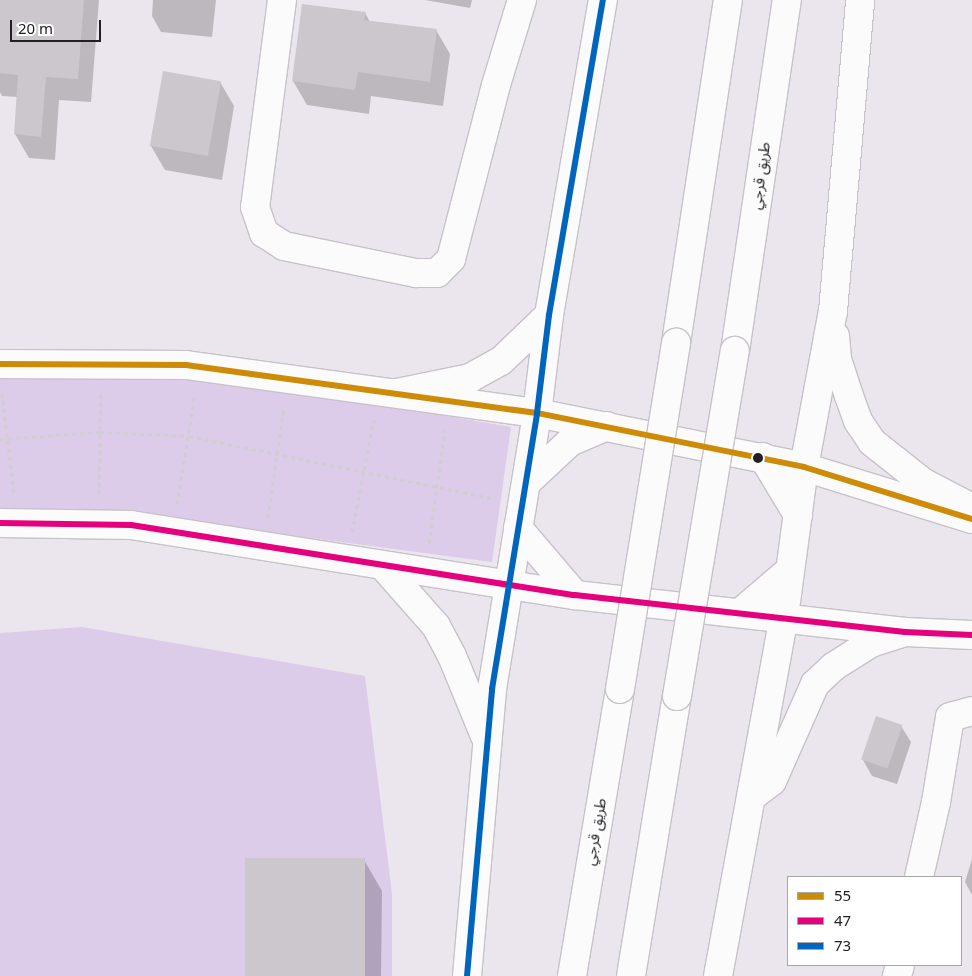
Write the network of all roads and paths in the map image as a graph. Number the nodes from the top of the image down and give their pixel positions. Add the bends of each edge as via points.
1 (282, 0) edge
2 (522, 0) edge
3 (603, 0) edge
4 (728, 0) edge
5 (787, 0) edge
6 (860, 0) edge
7 (833, 311) junction
8 (549, 315) junction
9 (1, 377) edge
10 (102, 385) dead end
11 (196, 391) dead end
12 (397, 393) junction
13 (286, 396) dead end
14 (376, 411) dead end
15 (537, 413) junction
16 (446, 422) dead end
17 (608, 426) junction
18 (100, 432) junction
19 (189, 436) junction
20 (6, 438) junction
21 (0, 439) edge
22 (277, 453) junction
23 (763, 458) junction
24 (804, 467) junction
25 (363, 473) junction
26 (436, 488) junction
27 (497, 490) dead end
28 (99, 496) dead end
29 (495, 499) junction
30 (522, 505) junction
31 (177, 506) dead end
32 (972, 508) edge
33 (494, 509) dead end
34 (8, 514) edge
35 (798, 515) junction
36 (972, 519) edge
37 (267, 525) dead end
38 (351, 537) dead end
39 (428, 548) dead end
40 (384, 568) junction
41 (789, 571) junction
42 (509, 584) junction
43 (575, 595) junction
44 (740, 613) junction
45 (784, 617) junction
46 (905, 632) junction
47 (972, 635) edge
48 (972, 711) edge
49 (487, 740) junction
50 (751, 797) junction
51 (920, 876) edge
52 (467, 976) edge
53 (572, 976) edge
54 (632, 976) edge
55 (718, 976) edge

1 - 2 main road via 255,207 264,234 284,246 416,273 437,273 451,259 496,85
3 - 8 main road
4 - 53 main road, طريق قرجي, bridge via 676,343
5 - 54 main road, طريق قرجي, bridge via 735,351
6 - 7 main road
7 - 24 main road
7 - 32 main road via 837,359 858,421 872,442 924,483
8 - 12 main road via 501,360 470,378
8 - 15 main road
9 - 12 main road via 186,365
9 - 20 path
10 - 18 path
11 - 19 path
12 - 15 main road
13 - 22 path
14 - 25 path
15 - 17 main road
15 - 30 main road
16 - 26 path
17 - 23 main road
17 - 30 main road via 570,442
18 - 19 path
18 - 20 path
18 - 28 path
19 - 22 path
19 - 31 path
20 - 21 path
20 - 34 path
22 - 25 path
22 - 37 path
23 - 24 main road
23 - 35 main road
24 - 35 main road
24 - 36 main road
25 - 26 path
25 - 38 path
26 - 29 path
26 - 39 path
27 - 29 path
29 - 30 path
29 - 33 path
30 - 42 main road
30 - 43 main road
34 - 40 main road via 131,525
35 - 41 main road
40 - 42 main road
40 - 49 main road via 436,626
41 - 44 main road
41 - 45 main road
42 - 43 main road
42 - 49 main road
43 - 44 main road
44 - 45 main road
45 - 46 main road
45 - 50 main road
46 - 47 main road
46 - 50 main road via 871,643 833,667 815,684 772,781
48 - 51 main road via 950,717
49 - 52 main road
50 - 55 main road

